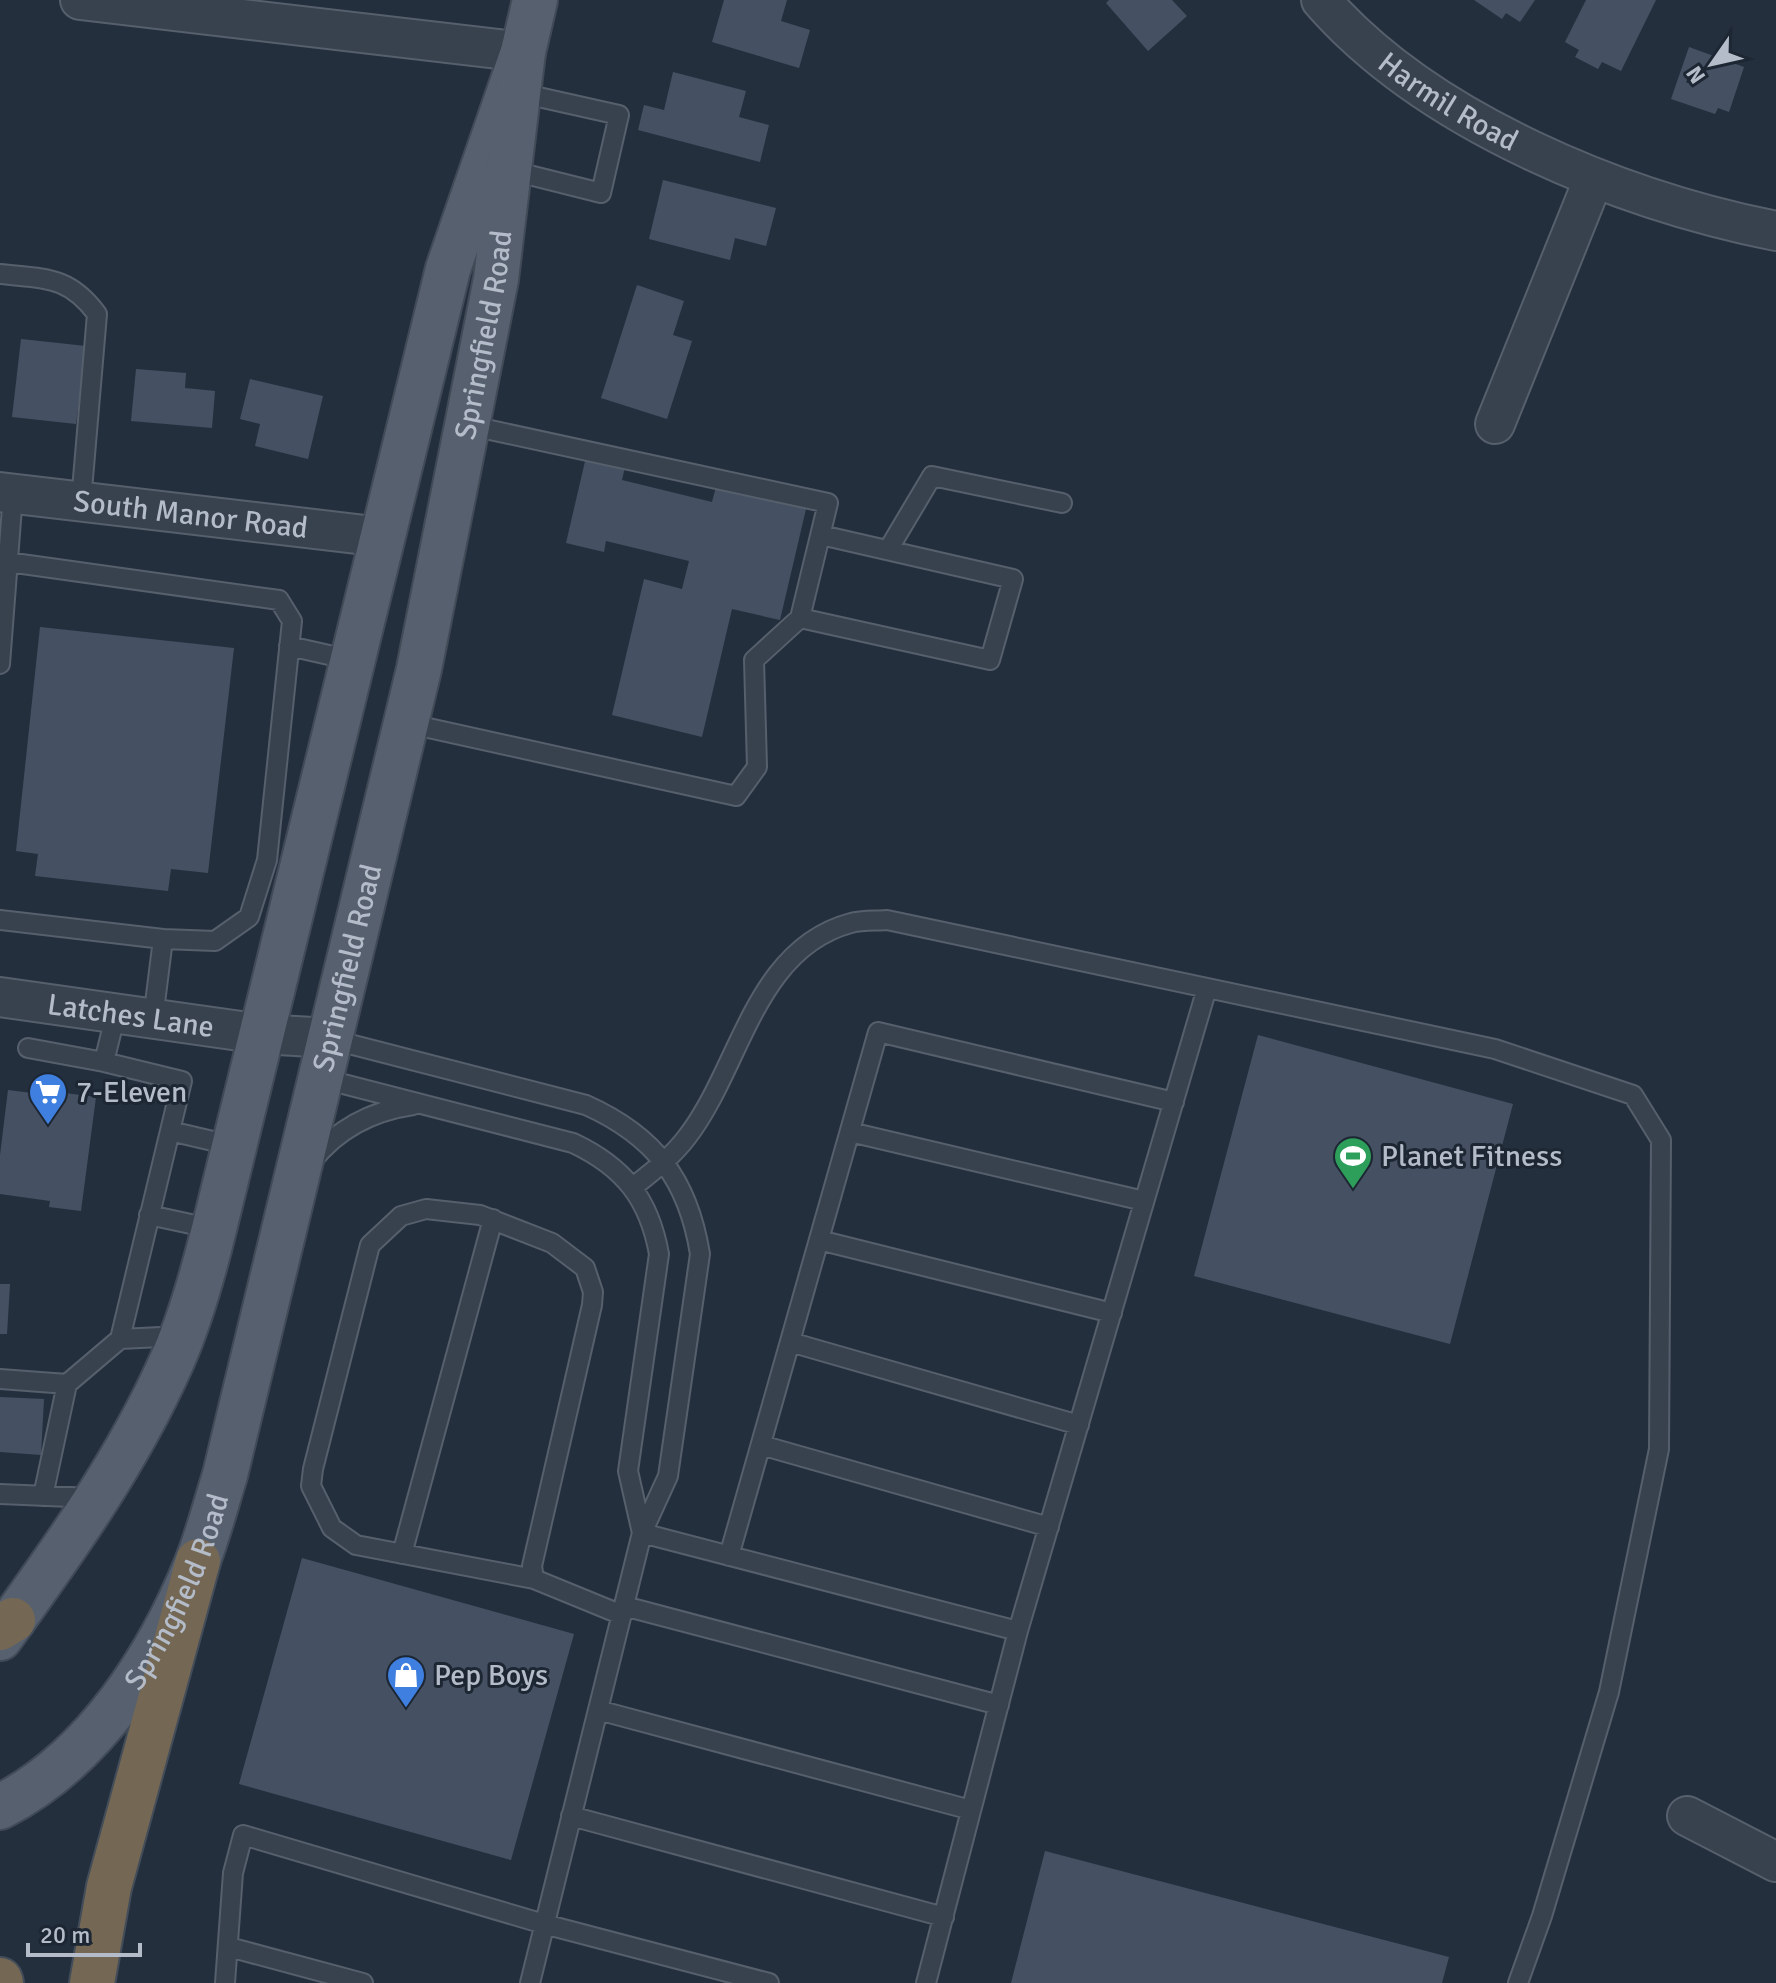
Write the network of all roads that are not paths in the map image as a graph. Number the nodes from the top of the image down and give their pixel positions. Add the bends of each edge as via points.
1 (80, 0) edge
2 (535, 0) edge
3 (1321, 0) edge
4 (517, 79) junction
5 (509, 170) junction
6 (1594, 178) junction
7 (1776, 231) edge
8 (0, 274) edge
9 (1495, 424) dead end
10 (467, 425) junction
11 (7, 493) edge
12 (81, 502) junction
13 (1062, 503) dead end
14 (821, 535) junction
15 (382, 537) junction
16 (888, 550) junction
17 (4, 562) edge
18 (800, 618) junction
19 (289, 646) junction
20 (351, 660) junction
21 (0, 664) edge
22 (406, 723) junction
23 (284, 864) junction
24 (0, 920) edge
25 (163, 939) junction
26 (1207, 988) junction
27 (0, 997) edge
28 (135, 1016) junction
29 (261, 1034) junction
30 (28, 1048) dead end
31 (325, 1058) junction
32 (104, 1062) junction
33 (1174, 1102) junction
34 (421, 1104) junction
35 (170, 1131) junction
36 (850, 1132) junction
37 (234, 1146) junction
38 (665, 1162) junction
39 (296, 1182) junction
40 (633, 1187) junction
41 (1144, 1201) junction
42 (149, 1215) junction
43 (493, 1219) junction
44 (214, 1229) junction
45 (819, 1240) junction
46 (1112, 1313) junction
47 (181, 1336) junction
48 (120, 1339) junction
49 (790, 1342) junction
50 (0, 1379) edge
51 (67, 1384) junction
52 (1079, 1425) junction
53 (761, 1445) junction
54 (0, 1494) edge
55 (43, 1496) junction
56 (96, 1498) junction
57 (1049, 1527) junction
58 (642, 1533) junction
59 (402, 1554) junction
60 (729, 1556) junction
61 (198, 1561) junction
62 (534, 1579) junction
63 (623, 1610) junction
64 (4, 1629) edge
65 (1018, 1631) junction
66 (999, 1705) junction
67 (598, 1710) junction
68 (0, 1807) edge
69 (971, 1810) junction
70 (571, 1816) junction
71 (1687, 1816) dead end
72 (1776, 1862) edge
73 (944, 1917) junction
74 (544, 1924) junction
75 (229, 1947) junction
76 (92, 1983) edge
77 (225, 1983) edge
78 (363, 1983) edge
79 (530, 1983) edge
80 (769, 1983) edge
81 (926, 1983) edge
82 (1518, 1983) edge

1 - 4 street
2 - 4 main road, Springfield Road
3 - 6 street, Harmil Road via 1399,73 1454,109
4 - 5 main road, Springfield Road
4 - 5 lane via 619,115 601,193
4 - 15 main road, Springfield Road via 448,269
5 - 10 main road, Springfield Road via 496,279
6 - 7 street, Harmil Road via 1675,206
6 - 9 street
8 - 12 lane via 56,280 83,295 97,314
10 - 14 lane via 828,503
10 - 22 main road, Springfield Road
11 - 12 street, South Manor Road
11 - 17 lane
12 - 15 street, South Manor Road
13 - 16 lane via 932,476
14 - 16 lane
14 - 18 lane
15 - 20 main road, Springfield Road
16 - 18 lane via 1013,579 990,660
17 - 19 lane via 279,600 292,621
17 - 21 lane
18 - 22 lane via 754,660 757,767 736,796
19 - 20 lane
19 - 23 lane
20 - 23 main road, Springfield Road
22 - 31 main road, Springfield Road
23 - 25 lane via 249,917 215,941
23 - 29 main road, Springfield Road
24 - 25 lane
25 - 28 lane
26 - 33 lane
26 - 38 lane via 887,920 852,922 794,953 773,979 707,1106
26 - 82 lane via 1495,1049 1633,1095 1661,1140 1659,1449 1609,1692
27 - 28 street, Latches Lane
28 - 29 street, Latches Lane
28 - 32 lane
29 - 31 street, Latches Lane
29 - 37 main road, Springfield Road
30 - 32 lane
31 - 34 lane
31 - 38 lane via 586,1105 642,1137
31 - 39 main road, Springfield Road
32 - 35 lane via 182,1081
33 - 36 lane via 878,1032
33 - 41 lane
34 - 39 lane via 354,1123 320,1150
34 - 40 lane via 573,1143 615,1168
35 - 37 lane
35 - 42 lane
36 - 41 lane
36 - 45 lane
37 - 44 main road, Springfield Road
38 - 40 lane
38 - 58 lane via 683,1191 700,1254 668,1476
39 - 61 main road, Springfield Road via 225,1475
40 - 58 lane via 655,1232 659,1254 628,1471
41 - 46 lane
42 - 44 lane
42 - 48 lane
43 - 59 lane
43 - 59 lane via 426,1209 401,1216 370,1245 311,1486 332,1528 356,1545
43 - 62 lane via 552,1243 585,1268 593,1292 532,1566
44 - 47 main road, Springfield Road
45 - 46 lane
45 - 49 lane
46 - 52 lane
47 - 48 lane
47 - 56 main road, Springfield Road via 140,1425
48 - 51 lane
49 - 52 lane
49 - 53 lane
50 - 51 lane
51 - 55 lane
52 - 57 lane
53 - 57 lane
53 - 60 lane
54 - 55 lane
55 - 56 lane
56 - 64 main road, Springfield Road
57 - 65 lane
58 - 60 lane
58 - 63 lane
59 - 62 lane
60 - 65 lane
61 - 68 main road, Springfield Road via 175,1613 114,1710 46,1778
61 - 76 highway via 109,1887
62 - 63 lane
63 - 66 lane
63 - 67 lane
65 - 66 lane
66 - 69 lane
67 - 69 lane
67 - 70 lane
69 - 73 lane
70 - 73 lane
70 - 74 lane
71 - 72 street
73 - 81 lane
74 - 75 lane via 243,1835 233,1873
74 - 79 lane
74 - 80 lane
75 - 77 lane
75 - 78 lane

